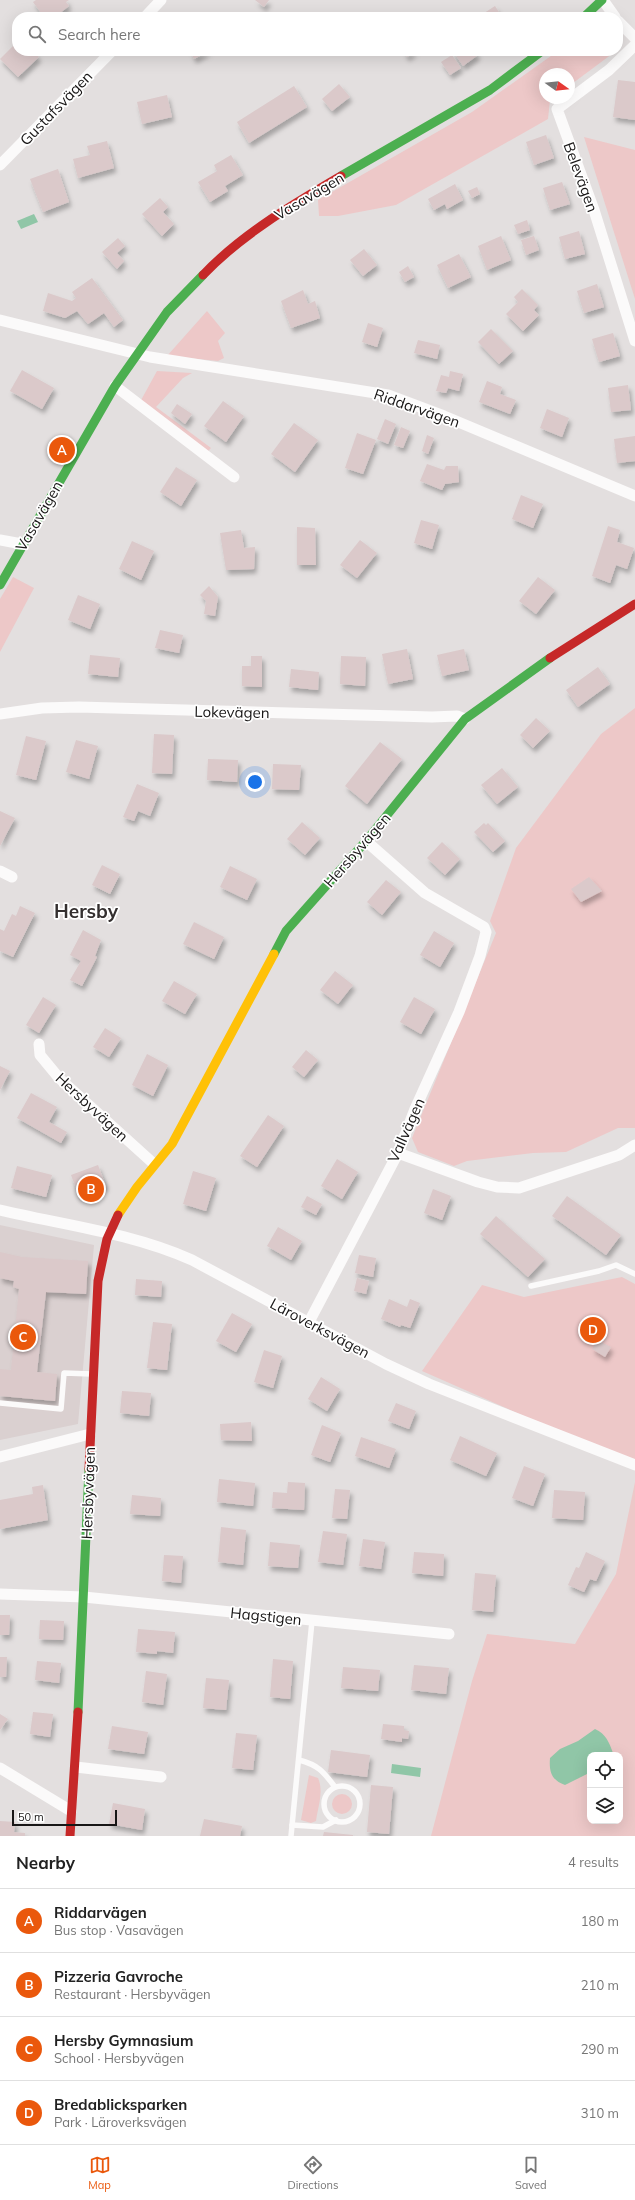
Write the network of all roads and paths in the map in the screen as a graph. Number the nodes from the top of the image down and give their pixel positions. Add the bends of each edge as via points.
1 (161, 0) edge
2 (602, 0) edge
3 (150, 12) edge
4 (589, 12) edge
5 (611, 12) edge
6 (623, 26) edge
7 (635, 38) edge
8 (635, 46) edge
9 (107, 56) edge
10 (535, 56) edge
11 (0, 165) edge
12 (0, 320) edge
13 (635, 341) edge
14 (136, 354) junction
15 (115, 386) junction
16 (234, 477) dead end
17 (635, 496) edge
18 (0, 540) edge
19 (22, 544) junction
20 (0, 585) edge
21 (635, 604) edge
22 (0, 714) edge
23 (465, 719) junction
24 (366, 841) junction
25 (0, 871) edge
26 (12, 878) dead end
27 (40, 1044) dead end
28 (635, 1145) edge
29 (398, 1152) junction
30 (154, 1164) junction
31 (0, 1210) edge
32 (109, 1233) junction
33 (635, 1274) edge
34 (531, 1286) dead end
35 (309, 1322) junction
36 (93, 1374) junction
37 (0, 1402) edge
38 (90, 1434) junction
39 (0, 1457) edge
40 (635, 1465) edge
41 (0, 1594) edge
42 (84, 1597) junction
43 (312, 1621) junction
44 (449, 1634) dead end
45 (298, 1760) junction
46 (76, 1767) junction
47 (0, 1768) edge
48 (161, 1777) dead end
49 (335, 1787) junction
50 (71, 1811) junction
51 (336, 1820) junction
52 (292, 1824) junction
53 (70, 1836) edge
54 (291, 1836) edge

1 - 3 street
2 - 4 street
2 - 5 street
6 - 7 street
8 - 13 street, Belevägen via 609,70 557,109 594,210
9 - 11 street, Gustafsvägen
10 - 14 street, Vasavägen via 490,90 259,226 220,256 192,285 167,312
12 - 14 street, Riddarvägen
14 - 15 street, Vasavägen
14 - 17 street, Riddarvägen via 388,395
15 - 16 street
15 - 19 street, Vasavägen
18 - 19 street
19 - 20 street, Vasavägen
21 - 23 street, Hersbyvägen via 549,659
22 - 23 street, Lokevägen via 42,708 79,707 449,716
23 - 24 street, Hersbyvägen
24 - 29 street, Vallvägen via 425,893 484,927 486,932 459,1012
24 - 30 street, Hersbyvägen via 286,931 172,1144
25 - 26 street
27 - 30 street, Hersbyvägen via 40,1056 59,1078
28 - 29 street via 619,1155 519,1188 497,1187 478,1182
29 - 35 street, Vallvägen
30 - 32 street, Hersbyvägen
31 - 32 street, Läroverksvägen
32 - 35 street, Läroverksvägen via 165,1248
32 - 36 street, Hersbyvägen via 98,1281
33 - 34 lane via 616,1265
35 - 40 street, Läroverksvägen via 429,1384
36 - 37 lane via 64,1373 61,1409
36 - 38 street, Hersbyvägen
38 - 39 street
38 - 42 street, Hersbyvägen
41 - 42 street, Hagstigen
42 - 43 street, Hagstigen
42 - 46 street, Hersbyvägen
43 - 44 street, Hagstigen
43 - 45 lane
45 - 49 lane via 314,1764
45 - 52 lane
46 - 48 street
46 - 50 street, Hersbyvägen
47 - 50 street
49 - 51 lane via 326,1795 324,1807 326,1813
49 - 51 lane via 351,1788 360,1802 353,1818
50 - 53 street, Hersbyvägen
51 - 52 lane via 323,1827
52 - 54 lane

